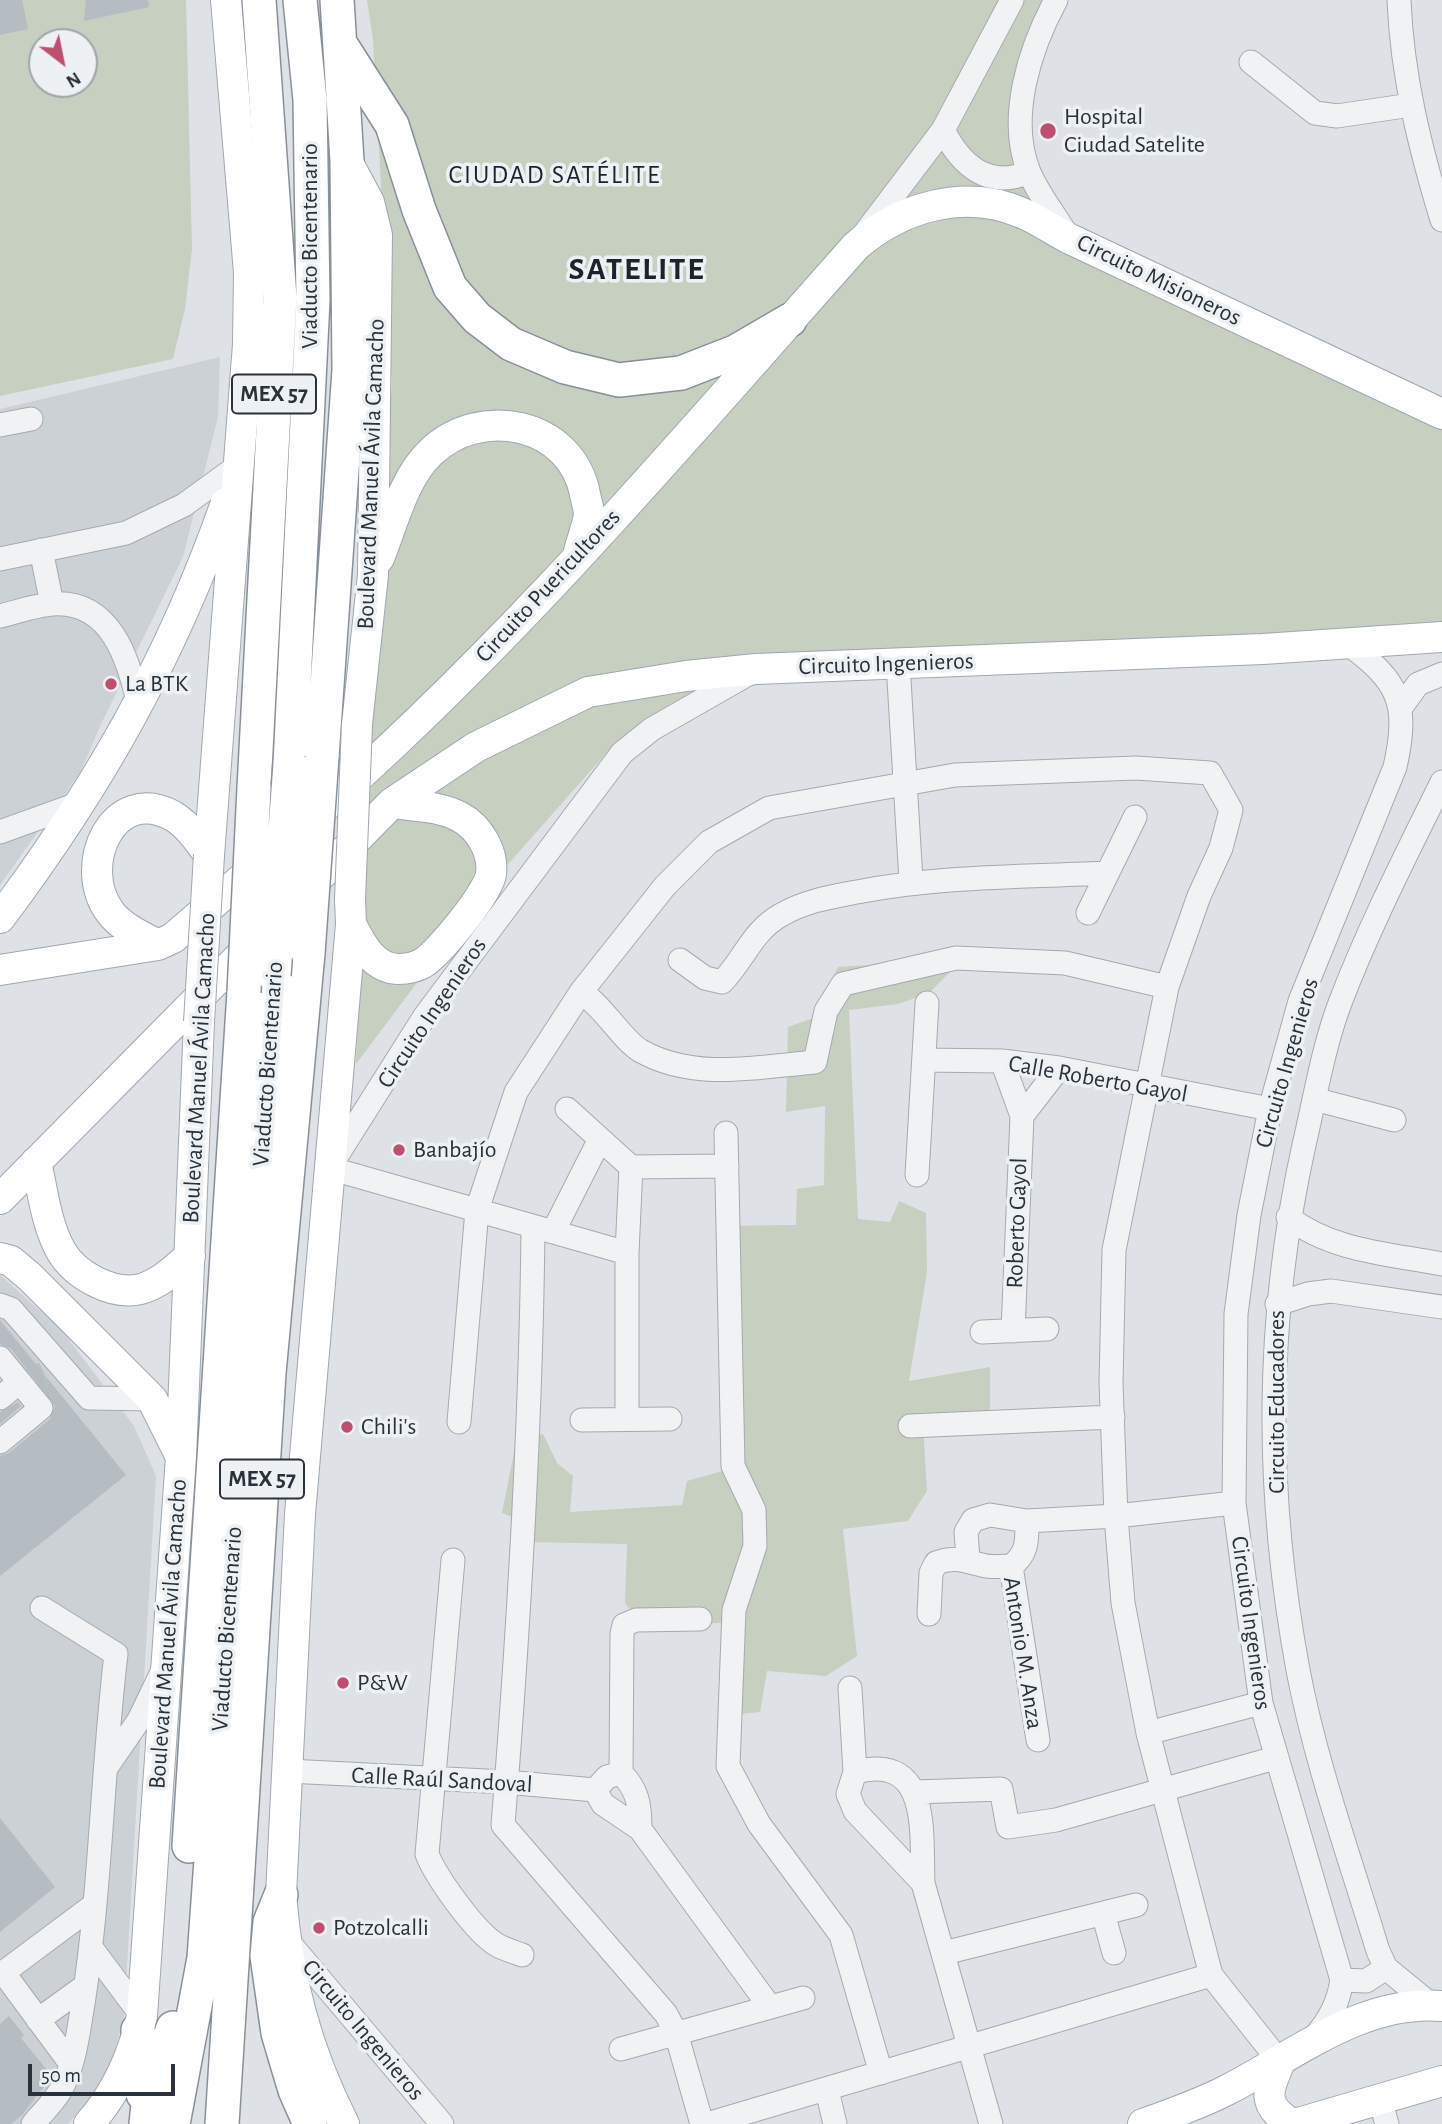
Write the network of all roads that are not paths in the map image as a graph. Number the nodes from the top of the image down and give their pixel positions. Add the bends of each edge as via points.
1 (226, 0) edge
2 (258, 0) edge
3 (300, 0) edge
4 (337, 0) edge
5 (1012, 0) edge
6 (1056, 0) edge
7 (1399, 0) edge
8 (342, 46) junction
9 (1251, 62) dead end
10 (1411, 105) junction
11 (943, 130) junction
12 (347, 160) junction
13 (1029, 173) junction
14 (1442, 220) edge
15 (1070, 239) junction
16 (856, 246) junction
17 (790, 320) junction
18 (1442, 414) edge
19 (32, 419) dead end
20 (0, 425) edge
21 (239, 465) junction
22 (41, 550) junction
23 (578, 558) junction
24 (0, 559) edge
25 (373, 575) junction
26 (52, 604) junction
27 (0, 616) edge
28 (1442, 637) edge
29 (1349, 644) junction
30 (898, 663) junction
31 (756, 669) junction
32 (1442, 674) edge
33 (139, 706) junction
34 (1402, 706) junction
35 (906, 782) junction
36 (1442, 782) edge
37 (83, 802) junction
38 (392, 803) junction
39 (1135, 817) dead end
40 (0, 832) edge
41 (209, 855) junction
42 (1107, 873) junction
43 (911, 881) junction
44 (350, 911) junction
45 (1088, 913) dead end
46 (0, 918) edge
47 (158, 945) junction
48 (680, 960) dead end
49 (0, 970) edge
50 (1167, 987) junction
51 (581, 992) junction
52 (928, 1003) dead end
53 (924, 1060) junction
54 (1002, 1061) junction
55 (1059, 1068) junction
56 (1144, 1087) junction
57 (1314, 1099) junction
58 (567, 1109) dead end
59 (1270, 1109) junction
60 (1022, 1116) junction
61 (1394, 1120) dead end
62 (726, 1133) dead end
63 (599, 1141) junction
64 (36, 1162) junction
65 (727, 1166) junction
66 (631, 1167) junction
67 (329, 1168) junction
68 (917, 1175) dead end
69 (0, 1199) edge
70 (477, 1210) junction
71 (1288, 1217) junction
72 (543, 1230) junction
73 (627, 1253) junction
74 (190, 1256) junction
75 (0, 1258) edge
76 (1442, 1264) edge
77 (1277, 1304) junction
78 (0, 1305) edge
79 (1442, 1307) edge
80 (1047, 1329) dead end
81 (1013, 1331) junction
82 (982, 1332) dead end
83 (3, 1381) edge
84 (152, 1399) junction
85 (1113, 1417) junction
86 (627, 1419) junction
87 (670, 1419) dead end
88 (582, 1420) dead end
89 (459, 1422) dead end
90 (910, 1426) dead end
91 (0, 1442) edge
92 (181, 1457) junction
93 (1234, 1503) junction
94 (1116, 1516) junction
95 (1027, 1521) junction
96 (968, 1559) junction
97 (453, 1560) dead end
98 (1011, 1566) junction
99 (43, 1608) dead end
100 (929, 1614) dead end
101 (700, 1619) dead end
102 (167, 1660) junction
103 (850, 1688) dead end
104 (1261, 1703) junction
105 (1148, 1733) junction
106 (1038, 1740) dead end
107 (1275, 1758) junction
108 (106, 1768) junction
109 (288, 1771) junction
110 (855, 1772) junction
111 (621, 1773) junction
112 (433, 1779) junction
113 (506, 1782) junction
114 (595, 1790) junction
115 (1165, 1791) junction
116 (915, 1792) junction
117 (640, 1829) junction
118 (923, 1883) junction
119 (281, 1895) junction
120 (94, 1905) junction
121 (1136, 1905) dead end
122 (1102, 1913) junction
123 (284, 1937) junction
124 (92, 1949) junction
125 (1114, 1953) dead end
126 (944, 1954) junction
127 (522, 1955) dead end
128 (1386, 1968) junction
129 (2, 1973) edge
130 (1211, 1975) junction
131 (1342, 1980) junction
132 (85, 1986) junction
133 (803, 1998) dead end
134 (1436, 2005) edge
135 (770, 2007) junction
136 (38, 2020) junction
137 (140, 2023) junction
138 (173, 2028) junction
139 (676, 2033) junction
140 (1307, 2045) junction
141 (971, 2048) junction
142 (621, 2049) dead end
143 (1280, 2062) junction
144 (71, 2064) junction
145 (881, 2073) junction
146 (1442, 2081) edge
147 (323, 2083) junction
148 (827, 2090) junction
149 (1384, 2112) edge
150 (33, 2124) edge
151 (89, 2124) edge
152 (140, 2124) edge
153 (146, 2124) edge
154 (171, 2124) edge
155 (222, 2124) edge
156 (310, 2124) edge
157 (344, 2124) edge
158 (359, 2124) edge
159 (442, 2124) edge
160 (705, 2124) edge
161 (835, 2124) edge
162 (991, 2124) edge
163 (1143, 2124) edge
164 (1293, 2124) edge

1 - 21 main road, Boulevard Manuel Ávila Camacho via 249,273
2 - 138 highway, Boulevard Manuel Ávila Camacho / MEX 57, bridge via 280,298 244,992 184,1925
3 - 154 highway, Viaducto Bicentenario, bridge via 310,100 313,300 289,764 204,1958
4 - 8 highway, Boulevard Manuel Ávila Camacho / MEX 57
5 - 11 street
6 - 13 street, Circuito Misioneros via 1031,64 1021,108 1020,132
7 - 10 street
8 - 12 highway, Boulevard Manuel Ávila Camacho / MEX 57
8 - 17 highway via 392,125 450,287 478,318 511,344 565,367 618,380 681,373 734,352
9 - 10 street via 1315,113 1337,116
10 - 14 street
11 - 13 street via 960,158 978,173 1000,179
11 - 16 street
12 - 25 main road, Boulevard Manuel Ávila Camacho via 369,202 377,235
12 - 155 highway, Boulevard Manuel Ávila Camacho / MEX 57, bridge via 349,370 308,953 269,1373
13 - 15 street, Circuito Misioneros
15 - 16 main road, Circuito Puericultores via 1022,213 958,202 901,216
15 - 18 main road, Circuito Misioneros
16 - 17 main road, Circuito Puericultores
17 - 23 main road, Circuito Puericultores
19 - 20 street
21 - 22 street via 159,519 126,533
21 - 33 main road via 199,578
21 - 41 main road, Boulevard Manuel Ávila Camacho
22 - 24 street
22 - 26 street
23 - 25 main road via 589,513 573,460 551,440 502,424 455,434 429,453 410,480
23 - 47 main road, Circuito Puericultores via 382,758 173,938
25 - 44 main road, Boulevard Manuel Ávila Camacho, bridge via 357,724
26 - 27 street
26 - 33 street via 74,605 94,613 108,628 131,668
28 - 29 main road
29 - 30 main road, Circuito Ingenieros
29 - 34 street via 1375,663
30 - 31 main road, Circuito Ingenieros
30 - 35 street
31 - 38 main road, Circuito Ingenieros via 587,692 476,747
31 - 67 street, Circuito Ingenieros via 652,729 622,753 425,1016
32 - 34 street via 1419,684
33 - 37 main road
34 - 59 street, Circuito Ingenieros via 1395,767 1300,1001
35 - 43 street
35 - 50 street via 955,775 1136,768 1210,773 1231,810 1221,848
35 - 51 street via 769,808 709,842 665,886
36 - 57 street, Circuito Educadores via 1339,1006
37 - 40 street
37 - 46 main road
38 - 44 main road via 446,811 475,827 484,840 491,874 485,890 432,956 410,968 384,966 373,959 364,949
38 - 64 main road, Circuito Ingenieros
39 - 42 street
41 - 47 main road via 186,827 160,811 142,809 127,814 102,838 95,875 100,896 126,927
41 - 74 main road, Boulevard Manuel Ávila Camacho, bridge
42 - 43 street
42 - 45 street
43 - 48 street via 811,901 779,915 750,940 735,970 722,982 705,978
44 - 67 main road, Boulevard Manuel Ávila Camacho
47 - 49 main road, Circuito Puericultores
50 - 51 street via 1065,963 956,957 844,984 827,1011 815,1062 713,1071 640,1051 597,1002
50 - 56 street
51 - 70 street via 516,1092
52 - 53 street
53 - 54 street, Calle Roberto Gayol
53 - 68 street
54 - 55 street, Calle Roberto Gayol
54 - 60 street, Roberto Gayol
55 - 56 street, Calle Roberto Gayol
55 - 60 street
56 - 59 street, Calle Roberto Gayol
56 - 85 street via 1114,1250
57 - 61 street
57 - 71 street, Circuito Educadores
58 - 63 street
59 - 93 street, Circuito Ingenieros via 1236,1314
60 - 81 street, Roberto Gayol
62 - 65 street
63 - 66 street
63 - 72 street
64 - 69 main road, Circuito Ingenieros
64 - 74 main road via 62,1253 86,1277 111,1287 139,1289 165,1278
65 - 66 street
65 - 145 street via 733,1466 754,1510 755,1534 734,1610 728,1766 760,1824 841,1935
66 - 73 street
67 - 70 street
67 - 109 main road, Boulevard Manuel Ávila Camacho via 300,1514
70 - 72 street
70 - 89 street
71 - 76 street via 1308,1233 1335,1243
71 - 77 street, Circuito Educadores
72 - 73 street
72 - 113 street
73 - 86 street
74 - 92 main road, Boulevard Manuel Ávila Camacho
75 - 84 main road via 30,1277
77 - 79 street via 1331,1291
77 - 128 street, Circuito Educadores via 1272,1424 1279,1544 1299,1672 1330,1794
78 - 84 street via 11,1309 44,1360 89,1398
80 - 81 street
81 - 82 street
83 - 91 street via 41,1408
84 - 92 main road
85 - 90 street
85 - 94 street
86 - 87 street
86 - 88 street
92 - 102 main road, Boulevard Manuel Ávila Camacho
93 - 94 street
93 - 104 street, Circuito Ingenieros
94 - 95 street
94 - 105 street via 1123,1603
95 - 96 street via 990,1515 973,1520 966,1532
95 - 98 street via 1026,1547 1021,1559
96 - 98 street, Antonio M. Anza via 983,1566
96 - 100 street via 936,1563 931,1573
97 - 112 street
98 - 106 street, Antonio M. Anza
99 - 108 street via 116,1654
101 - 111 street via 636,1620 624,1625
102 - 108 street via 139,1720
102 - 137 main road, Boulevard Manuel Ávila Camacho
103 - 110 street
104 - 105 street
104 - 107 street, Circuito Ingenieros
105 - 115 street
107 - 115 street
107 - 131 street, Circuito Ingenieros
108 - 120 street
109 - 112 street, Calle Raúl Sandoval
109 - 119 main road, Boulevard Manuel Ávila Camacho
110 - 116 street via 877,1766 899,1773
110 - 118 street via 848,1794 855,1811
111 - 114 street via 607,1777
111 - 117 street via 633,1785
112 - 113 street, Calle Raúl Sandoval
112 - 127 street via 428,1854 435,1875 483,1933 495,1944
113 - 114 street, Calle Raúl Sandoval
113 - 139 street via 503,1825 666,2014
114 - 117 street via 603,1804
115 - 116 street via 1056,1820 1008,1827 1001,1789
115 - 130 street
116 - 118 street via 921,1818
117 - 135 street
118 - 126 street
119 - 123 main road, Boulevard Manuel Ávila Camacho
119 - 156 highway via 266,1937 278,2033
120 - 124 street
120 - 129 street
121 - 122 street
122 - 125 street
122 - 126 street
123 - 147 main road, Boulevard Manuel Ávila Camacho via 307,2042
123 - 159 street, Circuito Ingenieros
124 - 132 street
124 - 137 street
126 - 141 street
128 - 131 street via 1366,1981
128 - 134 street, Circuito Educadores
129 - 136 street
130 - 141 street
130 - 143 street
131 - 140 street via 1329,2020
132 - 136 street
132 - 144 street
133 - 135 street
134 - 140 main road via 1371,2014
135 - 139 street
136 - 144 street
137 - 151 main road, Boulevard Manuel Ávila Camacho via 124,2073
137 - 152 highway
138 - 153 highway via 149,2093
138 - 154 highway, Boulevard Manuel Ávila Camacho / MEX 57
139 - 142 street
139 - 160 street
140 - 143 main road
141 - 145 street
141 - 162 street
143 - 163 main road via 1225,2092
143 - 164 main road via 1269,2086 1269,2102 1276,2114
144 - 150 street via 60,2091
145 - 148 street
146 - 149 main road
147 - 157 main road, Boulevard Manuel Ávila Camacho
147 - 158 street
148 - 160 street
148 - 161 street
149 - 164 main road

